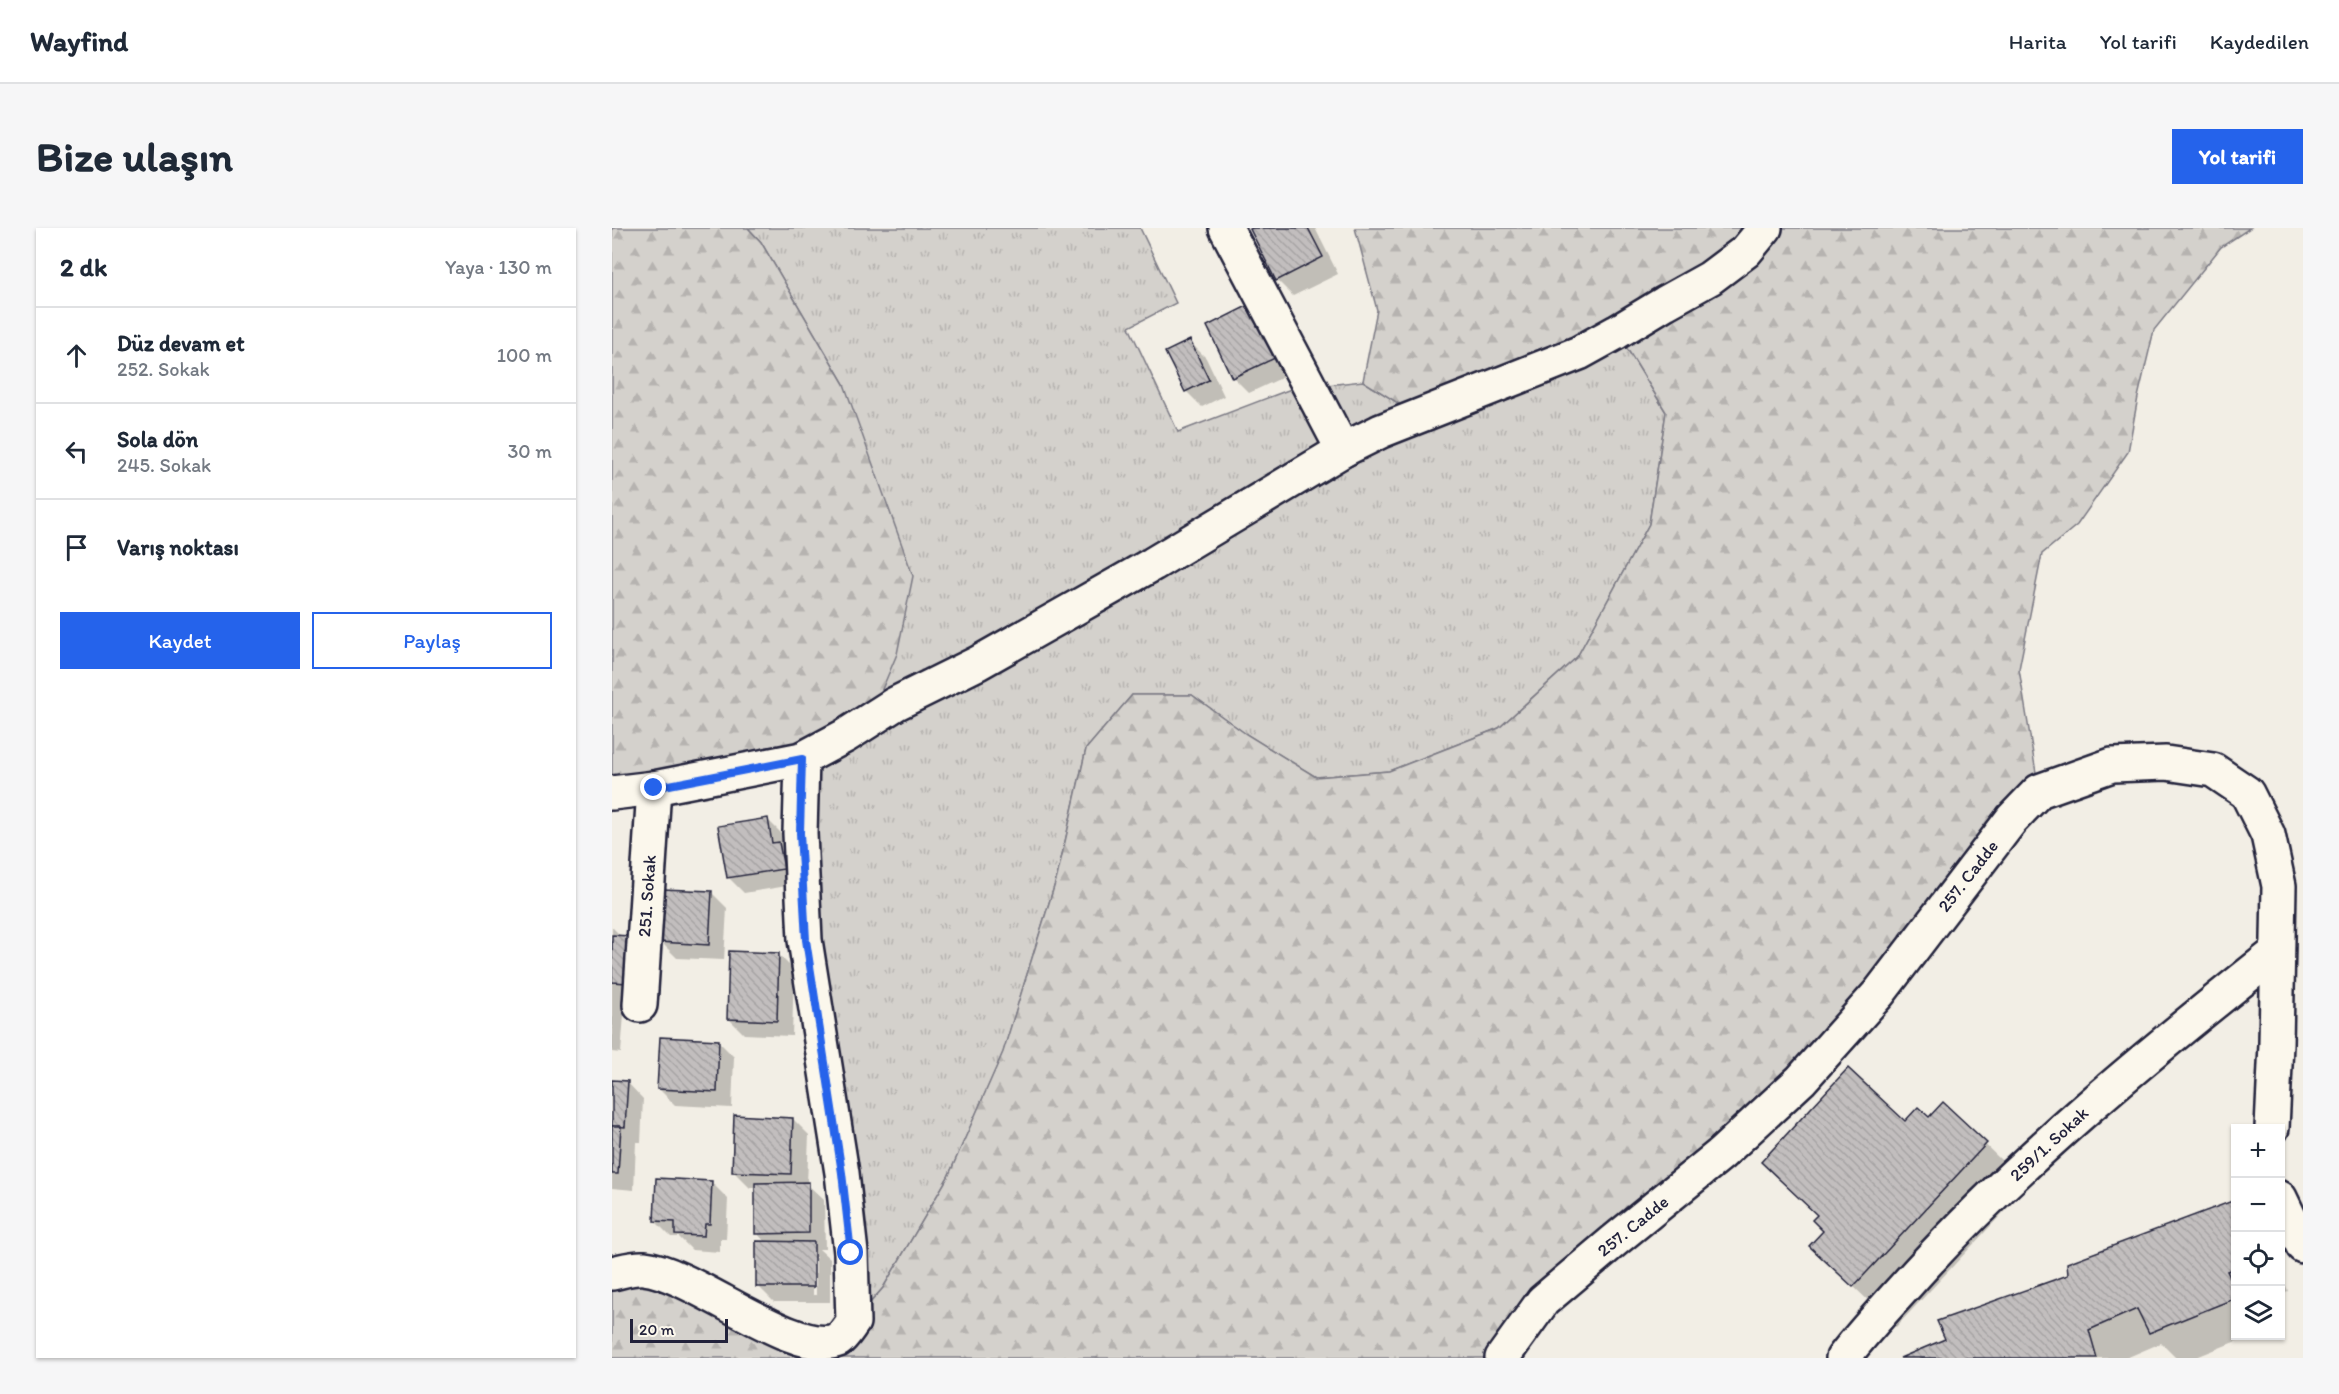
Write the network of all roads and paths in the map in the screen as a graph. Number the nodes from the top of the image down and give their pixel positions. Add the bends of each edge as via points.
1 (1226, 228) edge
2 (1765, 228) edge
3 (1343, 450) junction
4 (802, 759) junction
5 (654, 788) junction
6 (612, 793) edge
7 (2277, 952) junction
8 (640, 1005) dead end
9 (2272, 1124) edge
10 (2285, 1208) edge
11 (2303, 1246) edge
12 (612, 1273) edge
13 (1502, 1358) edge
14 (1842, 1358) edge

1 - 3 street
2 - 3 street via 1746,250 1710,278 1579,353
3 - 4 street via 1142,570
4 - 5 street
4 - 12 street via 800,833 806,940 842,1173 851,1253 853,1322 838,1340 813,1346 777,1334 669,1275 644,1268
5 - 6 street
5 - 8 street, 251. Sokak
7 - 9 street, 257. Cadde
7 - 13 street, 257. Cadde via 2279,886 2268,835 2247,793 2213,770 2166,763 2112,765 2039,791 2012,819 1879,993 1800,1080 1721,1155 1544,1301
7 - 14 street, 259/1. Sokak via 2162,1043 2068,1125 1954,1233
10 - 11 street

